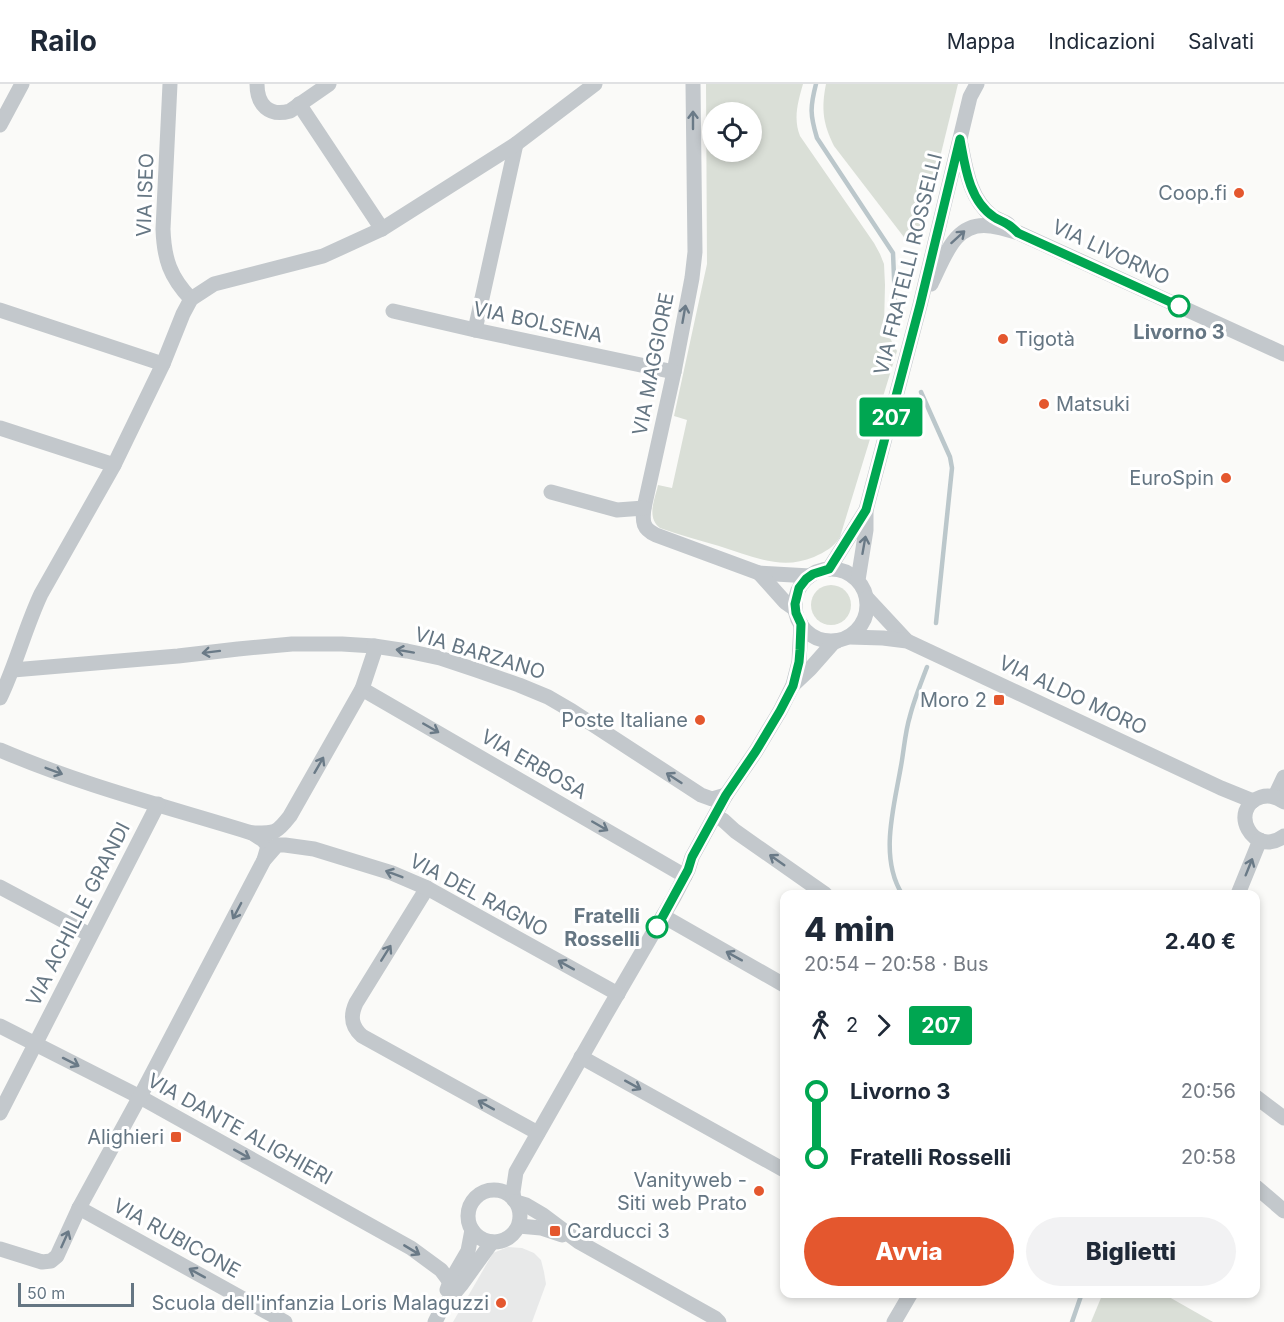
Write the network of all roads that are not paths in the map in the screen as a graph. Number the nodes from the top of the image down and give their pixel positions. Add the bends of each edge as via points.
1 (22, 84) edge
2 (170, 84) edge
3 (257, 84) edge
4 (328, 84) edge
5 (595, 84) edge
6 (693, 84) edge
7 (972, 88) edge
8 (299, 104) junction
9 (0, 124) edge
10 (960, 139) junction
11 (516, 144) junction
12 (382, 229) junction
13 (1018, 233) junction
14 (191, 299) junction
15 (920, 305) junction
16 (0, 310) edge
17 (393, 311) dead end
18 (475, 330) junction
19 (1284, 354) edge
20 (163, 364) junction
21 (674, 372) junction
22 (0, 428) edge
23 (114, 465) junction
24 (551, 492) dead end
25 (644, 508) junction
26 (866, 510) junction
27 (829, 569) junction
28 (759, 573) junction
29 (810, 576) junction
30 (858, 580) junction
31 (867, 598) junction
32 (795, 609) junction
33 (801, 624) junction
34 (843, 639) junction
35 (907, 641) junction
36 (374, 646) junction
37 (7, 678) edge
38 (793, 686) junction
39 (362, 689) junction
40 (0, 698) edge
41 (0, 750) edge
42 (756, 751) junction
43 (1284, 777) edge
44 (726, 795) junction
45 (1280, 799) edge
46 (158, 804) junction
47 (1249, 808) junction
48 (290, 816) junction
49 (723, 820) junction
50 (252, 833) junction
51 (1284, 836) edge
52 (1260, 840) junction
53 (314, 849) junction
54 (264, 860) junction
55 (687, 873) junction
56 (0, 887) edge
57 (427, 888) junction
58 (819, 890) edge
59 (1240, 890) edge
60 (663, 916) junction
61 (90, 936) junction
62 (780, 983) edge
63 (618, 994) junction
64 (0, 1026) edge
65 (36, 1044) junction
66 (581, 1057) junction
67 (140, 1097) junction
68 (1260, 1100) edge
69 (0, 1113) edge
70 (1284, 1118) edge
71 (538, 1133) junction
72 (780, 1168) edge
73 (516, 1172) junction
74 (491, 1190) junction
75 (1260, 1190) edge
76 (515, 1201) junction
77 (79, 1208) junction
78 (1284, 1211) edge
79 (519, 1226) junction
80 (472, 1230) junction
81 (492, 1242) junction
82 (579, 1242) junction
83 (0, 1249) edge
84 (450, 1282) junction
85 (907, 1298) edge
86 (442, 1308) junction
87 (717, 1320) edge
88 (285, 1322) edge
89 (435, 1322) edge
90 (731, 1322) edge
91 (894, 1322) edge

1 - 9 street
2 - 14 street, VIA ISEO via 165,257 174,279
3 - 8 street via 259,100 270,110 284,113
4 - 8 street
5 - 11 street
21 -> 6 street, VIA MAGGIORE via 695,252
7 - 10 street, VIA FRATELLI ROSSELLI
8 - 12 street
10 - 13 street, VIA LIVORNO via 974,194 993,217
10 - 15 street, VIA FRATELLI ROSSELLI
11 - 12 street
11 - 18 street
12 - 14 street via 323,256 214,284
15 -> 13 street, VIA LIVORNO via 953,240 961,232 989,225
13 - 19 street, VIA LIVORNO
14 - 20 street
15 - 26 street, VIA FRATELLI ROSSELLI
16 - 20 street
17 - 18 street, VIA BOLSENA
18 - 21 street, VIA BOLSENA
20 - 23 street
21 - 25 street, VIA MAGGIORE
22 - 23 street
23 - 37 street via 40,594
24 - 25 street via 617,510
25 - 28 street via 644,527 652,533
26 - 27 street
30 -> 26 street
27 - 29 street
27 - 30 street via 845,571
28 - 29 street
28 - 32 street
29 - 32 street via 797,592
30 - 31 street
31 - 34 street via 864,620 856,632
31 - 35 street, VIA ALDO MORO
32 - 33 street
33 - 34 street via 817,638
33 - 38 street
34 - 35 street, VIA ALDO MORO
34 - 38 street via 833,643
35 - 47 street, VIA ALDO MORO via 1221,788
36 -> 37 street, VIA BARZANO via 292,644
36 - 39 street
44 -> 36 street, VIA BARZANO via 712,799 700,795 535,690 440,658
37 - 40 street
38 - 42 street
48 -> 39 street
39 -> 55 street, VIA ERBOSA
41 -> 46 street
42 - 44 street
42 - 49 street
43 - 45 street
44 - 55 street
45 - 47 street via 1260,797
46 - 50 street
46 - 61 street, VIA ACHILLE GRANDI
47 - 52 street via 1246,827
48 - 50 street via 279,830
48 - 53 street via 287,829
49 - 55 street via 699,862
58 -> 49 street
50 - 54 street via 268,846
51 - 52 street via 1270,842
59 -> 52 street
53 - 54 street via 277,845
57 -> 53 street, VIA DEL RAGNO
54 -> 67 street
55 - 60 street
56 - 61 street
63 -> 57 street, VIA DEL RAGNO
71 -> 57 street via 362,1036 354,1026 356,1002
62 -> 60 street
60 - 63 street
61 - 65 street, VIA ACHILLE GRANDI
63 - 66 street
64 - 65 street, VIA DANTE ALIGHIERI
65 -> 67 street, VIA DANTE ALIGHIERI
65 - 69 street, VIA ACHILLE GRANDI
66 - 71 street
66 -> 72 street
67 - 77 street
67 -> 84 street, VIA DANTE ALIGHIERI via 411,1248 441,1270
68 - 70 street
71 - 73 street
73 - 74 street
73 - 76 street
74 - 76 street via 504,1192
74 - 80 street via 480,1194 470,1206
75 - 78 street
76 - 79 street via 520,1210
76 - 82 street via 543,1215
83 -> 77 street via 42,1262 51,1260 57,1256
88 -> 77 street, VIA RUBICONE
79 - 81 street via 508,1238
79 - 82 street via 541,1228
80 - 81 street
80 - 84 street via 468,1251
81 - 86 street
82 - 87 street
84 - 86 street
85 - 91 street
86 - 89 street
87 - 90 street

